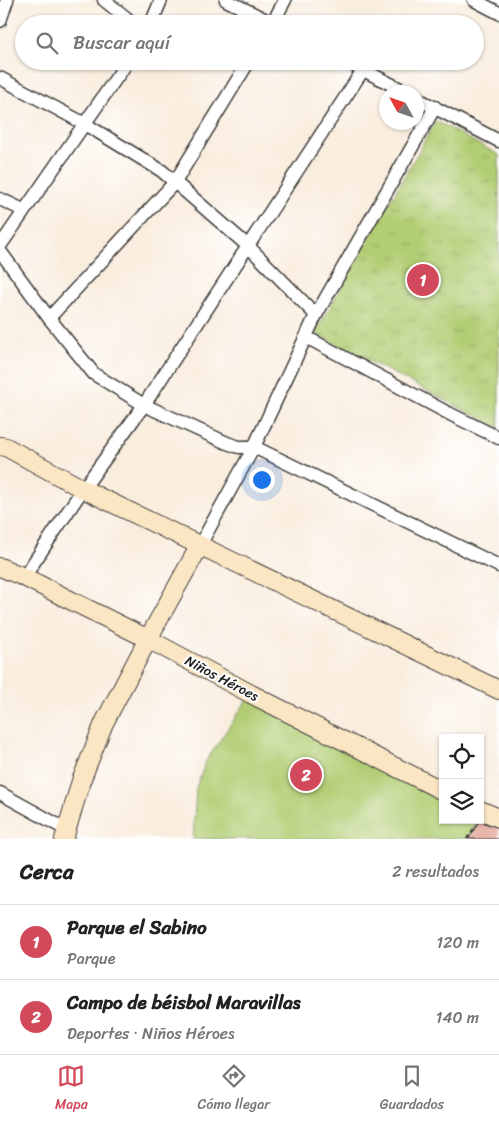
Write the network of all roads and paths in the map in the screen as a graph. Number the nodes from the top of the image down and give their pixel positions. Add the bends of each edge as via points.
1 (7, 0) edge
2 (104, 0) edge
3 (161, 0) edge
4 (226, 0) edge
5 (285, 0) edge
6 (474, 0) edge
7 (499, 13) edge
8 (123, 15) edge
9 (155, 15) edge
10 (257, 15) edge
11 (277, 15) edge
12 (0, 21) edge
13 (122, 70) edge
14 (243, 70) edge
15 (363, 70) joint
16 (0, 78) edge
17 (392, 85) edge
18 (424, 102) edge
19 (435, 108) junction
20 (85, 124) junction
21 (499, 141) edge
22 (175, 182) junction
23 (0, 199) edge
24 (23, 210) junction
25 (0, 246) edge
26 (248, 246) junction
27 (0, 251) edge
28 (316, 315) junction
29 (49, 318) junction
30 (306, 337) junction
31 (144, 406) junction
32 (499, 438) edge
33 (0, 446) edge
34 (254, 447) junction
35 (83, 489) junction
36 (200, 545) junction
37 (499, 566) edge
38 (0, 568) edge
39 (24, 577) junction
40 (148, 639) junction
41 (499, 690) edge
42 (439, 789) edge
43 (0, 793) edge
44 (484, 812) edge
45 (499, 818) edge
46 (477, 824) edge
47 (65, 835) edge
48 (467, 839) edge

1 - 12 street
2 - 8 street
3 - 9 street
4 - 10 street
5 - 11 street
6 - 7 street
13 - 20 street
14 - 22 street
15 - 17 street
15 - 26 street
16 - 20 street
18 - 19 street
19 - 21 street
19 - 28 street
20 - 22 street via 162,170
20 - 24 street
22 - 26 street
22 - 29 street
23 - 24 street
24 - 25 street
26 - 28 street
26 - 31 street
27 - 29 street
28 - 30 street
29 - 31 street via 94,374
30 - 32 street
30 - 34 street
31 - 34 street via 227,443
31 - 35 street
33 - 35 main road
34 - 36 street
34 - 37 street
35 - 36 main road
35 - 39 street
36 - 40 main road
36 - 41 main road
38 - 39 main road, Niños Héroes
39 - 40 main road, Niños Héroes
40 - 42 main road, Niños Héroes
40 - 47 main road via 94,744
43 - 47 street
44 - 45 main road
46 - 48 path

